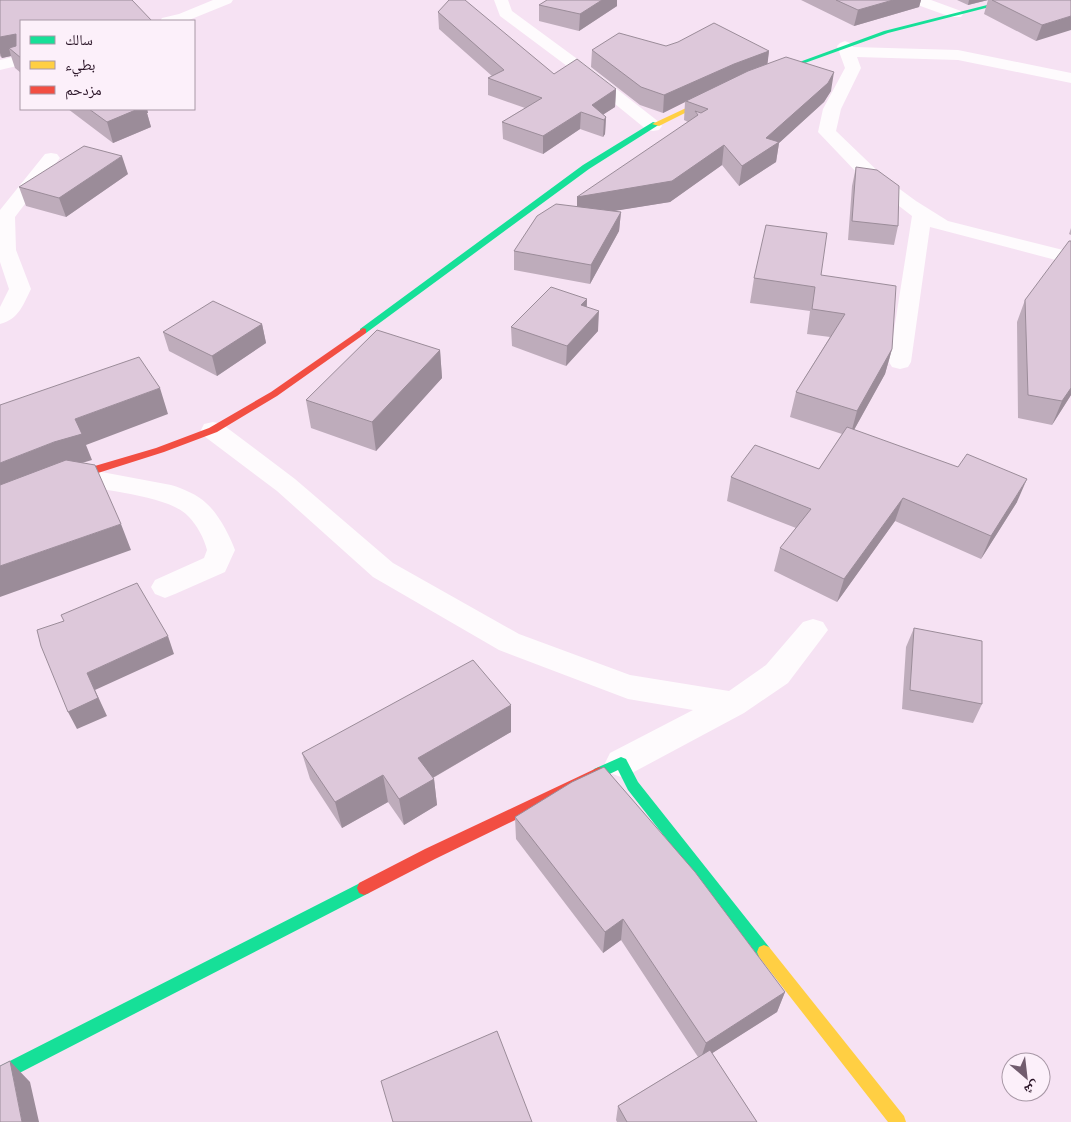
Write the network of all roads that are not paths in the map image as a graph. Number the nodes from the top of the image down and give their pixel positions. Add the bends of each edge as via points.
1 (226, 0) edge
2 (500, 0) edge
3 (917, 0) edge
4 (1014, 0) edge
5 (956, 14) junction
6 (171, 20) edge
7 (846, 49) junction
8 (20, 60) edge
9 (0, 65) edge
10 (757, 78) edge
11 (1071, 78) edge
12 (731, 89) edge
13 (652, 126) junction
14 (51, 158) dead end
15 (922, 215) junction
16 (1071, 258) edge
17 (0, 317) edge
18 (900, 362) dead end
19 (213, 430) junction
20 (75, 476) junction
21 (0, 505) edge
22 (165, 587) dead end
23 (813, 630) dead end
24 (733, 704) junction
25 (621, 763) junction
26 (0, 1075) edge
27 (898, 1122) edge

1 - 6 street
2 - 13 street via 505,13
3 - 5 street
4 - 5 main road
5 - 7 main road via 886,32
7 - 10 main road
7 - 11 street via 958,55
7 - 15 street via 853,68 832,109 827,132 852,160
8 - 9 street
12 - 13 main road
13 - 19 main road via 586,167 274,394
14 - 17 street via 5,216 6,250 20,289 10,310
15 - 16 street via 941,225
15 - 18 street
19 - 20 main road
19 - 24 street via 286,485 383,570 508,642 628,687
20 - 21 main road
20 - 22 street via 171,494 197,509 221,550 215,565
23 - 24 street via 777,674
24 - 25 street
25 - 26 main road via 430,854
25 - 27 main road via 633,786

